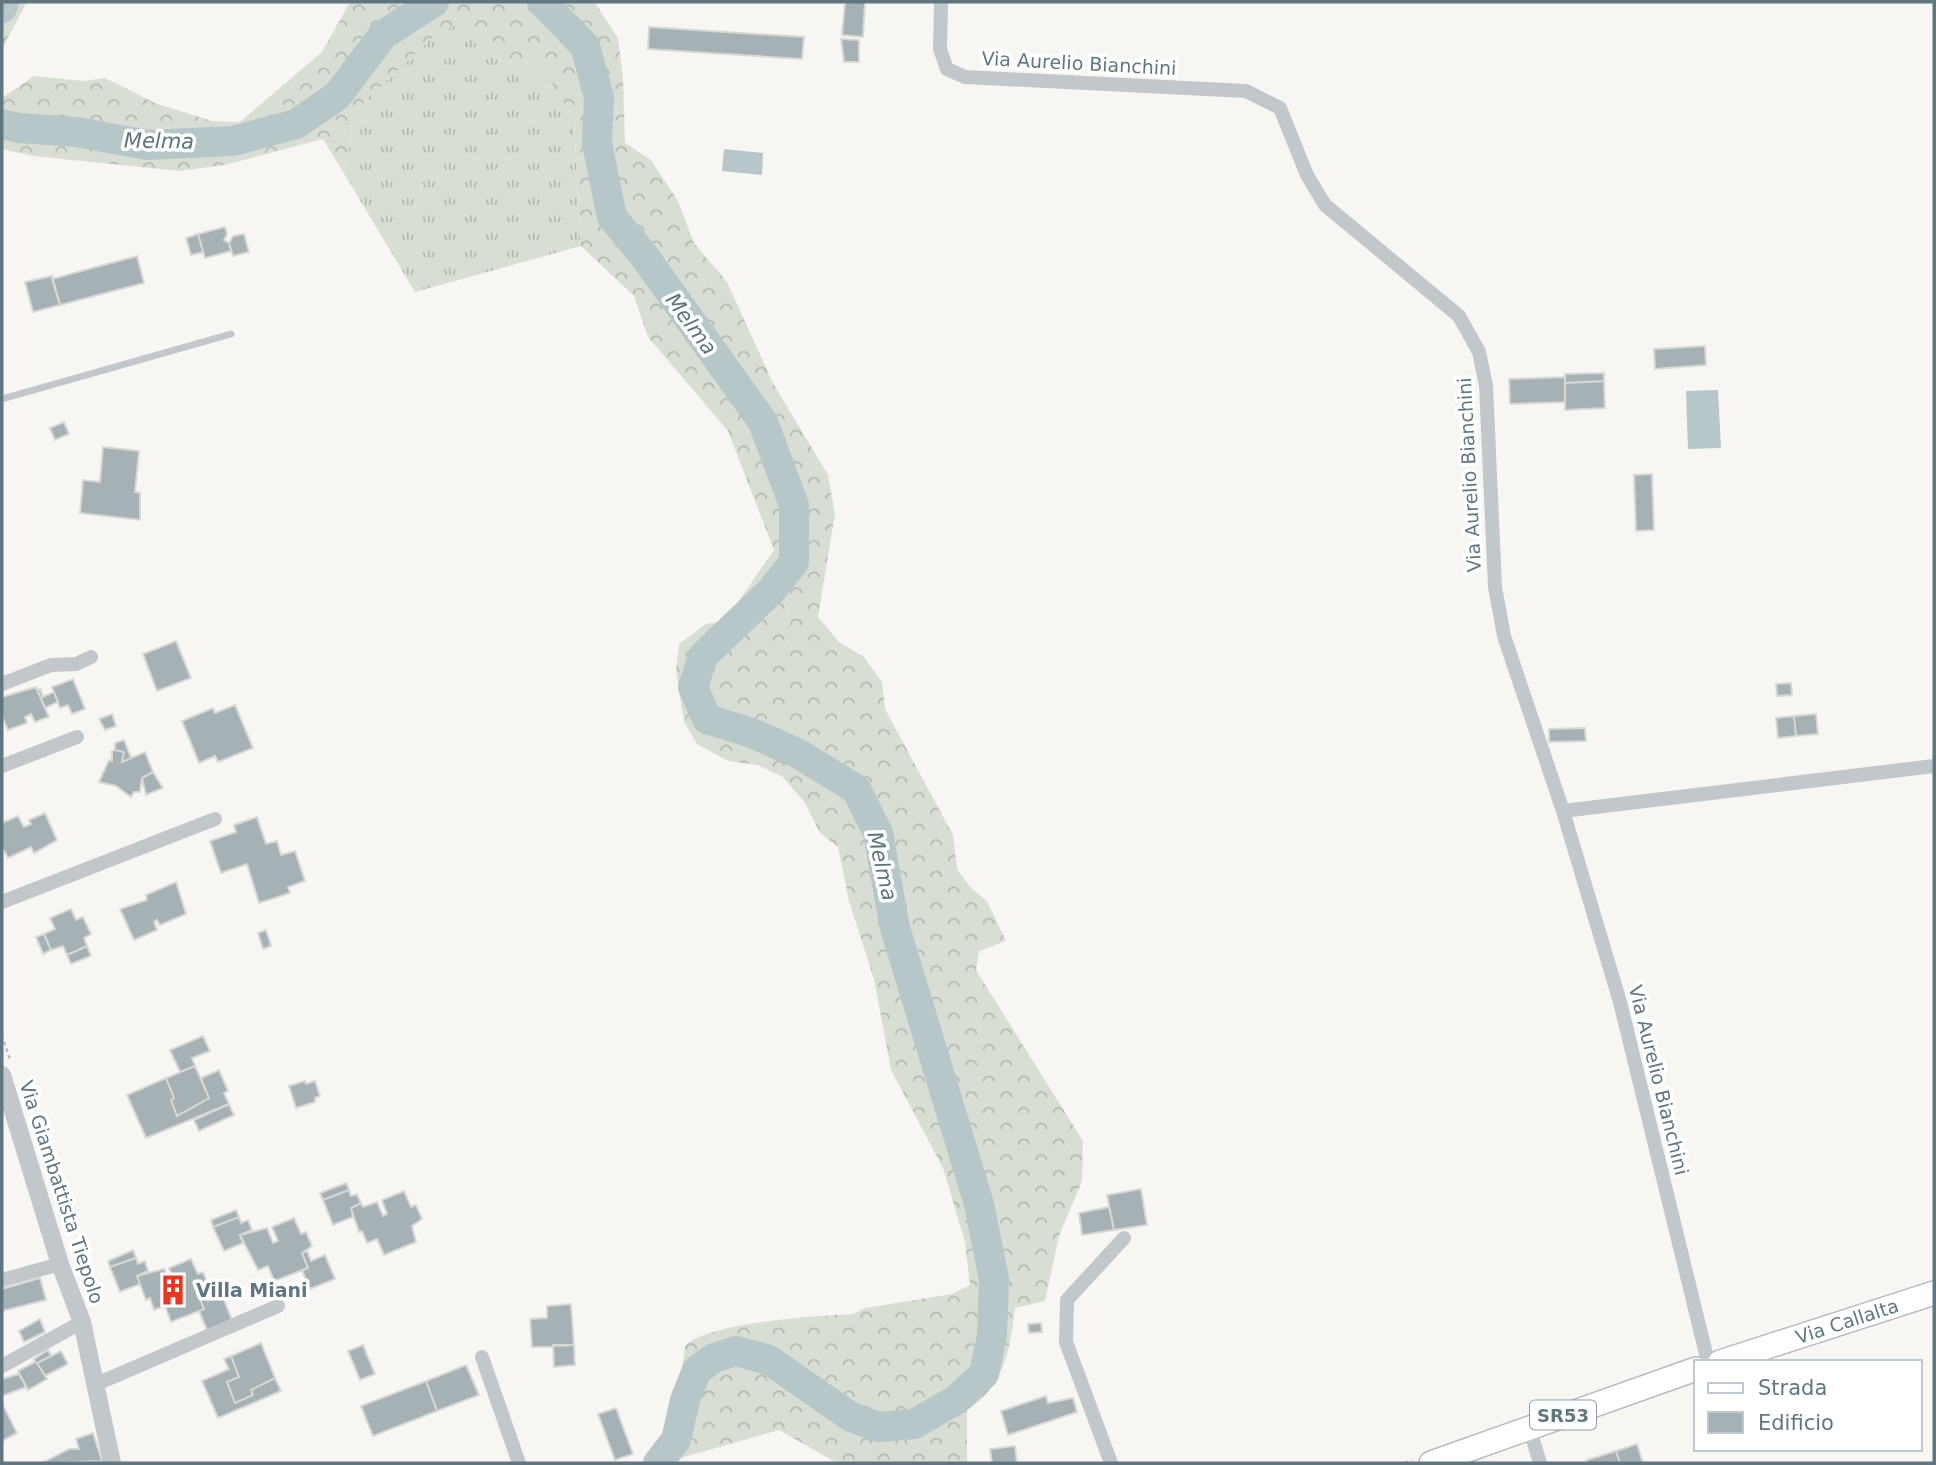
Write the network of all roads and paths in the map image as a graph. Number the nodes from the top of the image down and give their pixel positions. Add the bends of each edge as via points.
1 (941, 2) edge
2 (231, 334) dead end
3 (2, 399) edge
4 (91, 657) dead end
5 (2, 684) edge
6 (77, 737) dead end
7 (2, 766) edge
8 (1934, 766) edge
9 (1563, 811) junction
10 (215, 819) dead end
11 (2, 902) edge
12 (2, 1075) edge
13 (1124, 1238) dead end
14 (60, 1264) junction
15 (2, 1280) edge
16 (1934, 1293) edge
17 (278, 1307) dead end
18 (82, 1322) junction
19 (482, 1357) dead end
20 (1709, 1360) edge
21 (1726, 1360) edge
22 (2, 1366) edge
23 (1694, 1370) edge
24 (94, 1385) junction
25 (1529, 1427) junction
26 (112, 1463) edge
27 (519, 1463) edge
28 (1111, 1463) edge
29 (1431, 1463) edge
30 (1540, 1463) edge

1 - 9 street, Via Aurelio Bianchini via 940,49 947,69 965,77 1246,90 1280,108 1307,175 1325,205 1459,316 1479,352 1486,385 1495,587 1504,636
2 - 3 lane
4 - 5 street
6 - 7 street
8 - 9 street
9 - 20 street, Via Aurelio Bianchini via 1620,1003
10 - 11 street
12 - 14 street, Via Giambattista Tiepolo
13 - 28 street via 1067,1300 1066,1342
14 - 15 street
14 - 18 street, Via Giambattista Tiepolo
16 - 21 main road, Via Callalta
17 - 24 street
18 - 22 street, Via Giambattista Tiepolo
18 - 24 street, Via Giambattista Tiepolo
19 - 27 street
23 - 25 main road, SR53
24 - 26 street, Via Giambattista Tiepolo
25 - 29 main road, SR53
25 - 30 street

